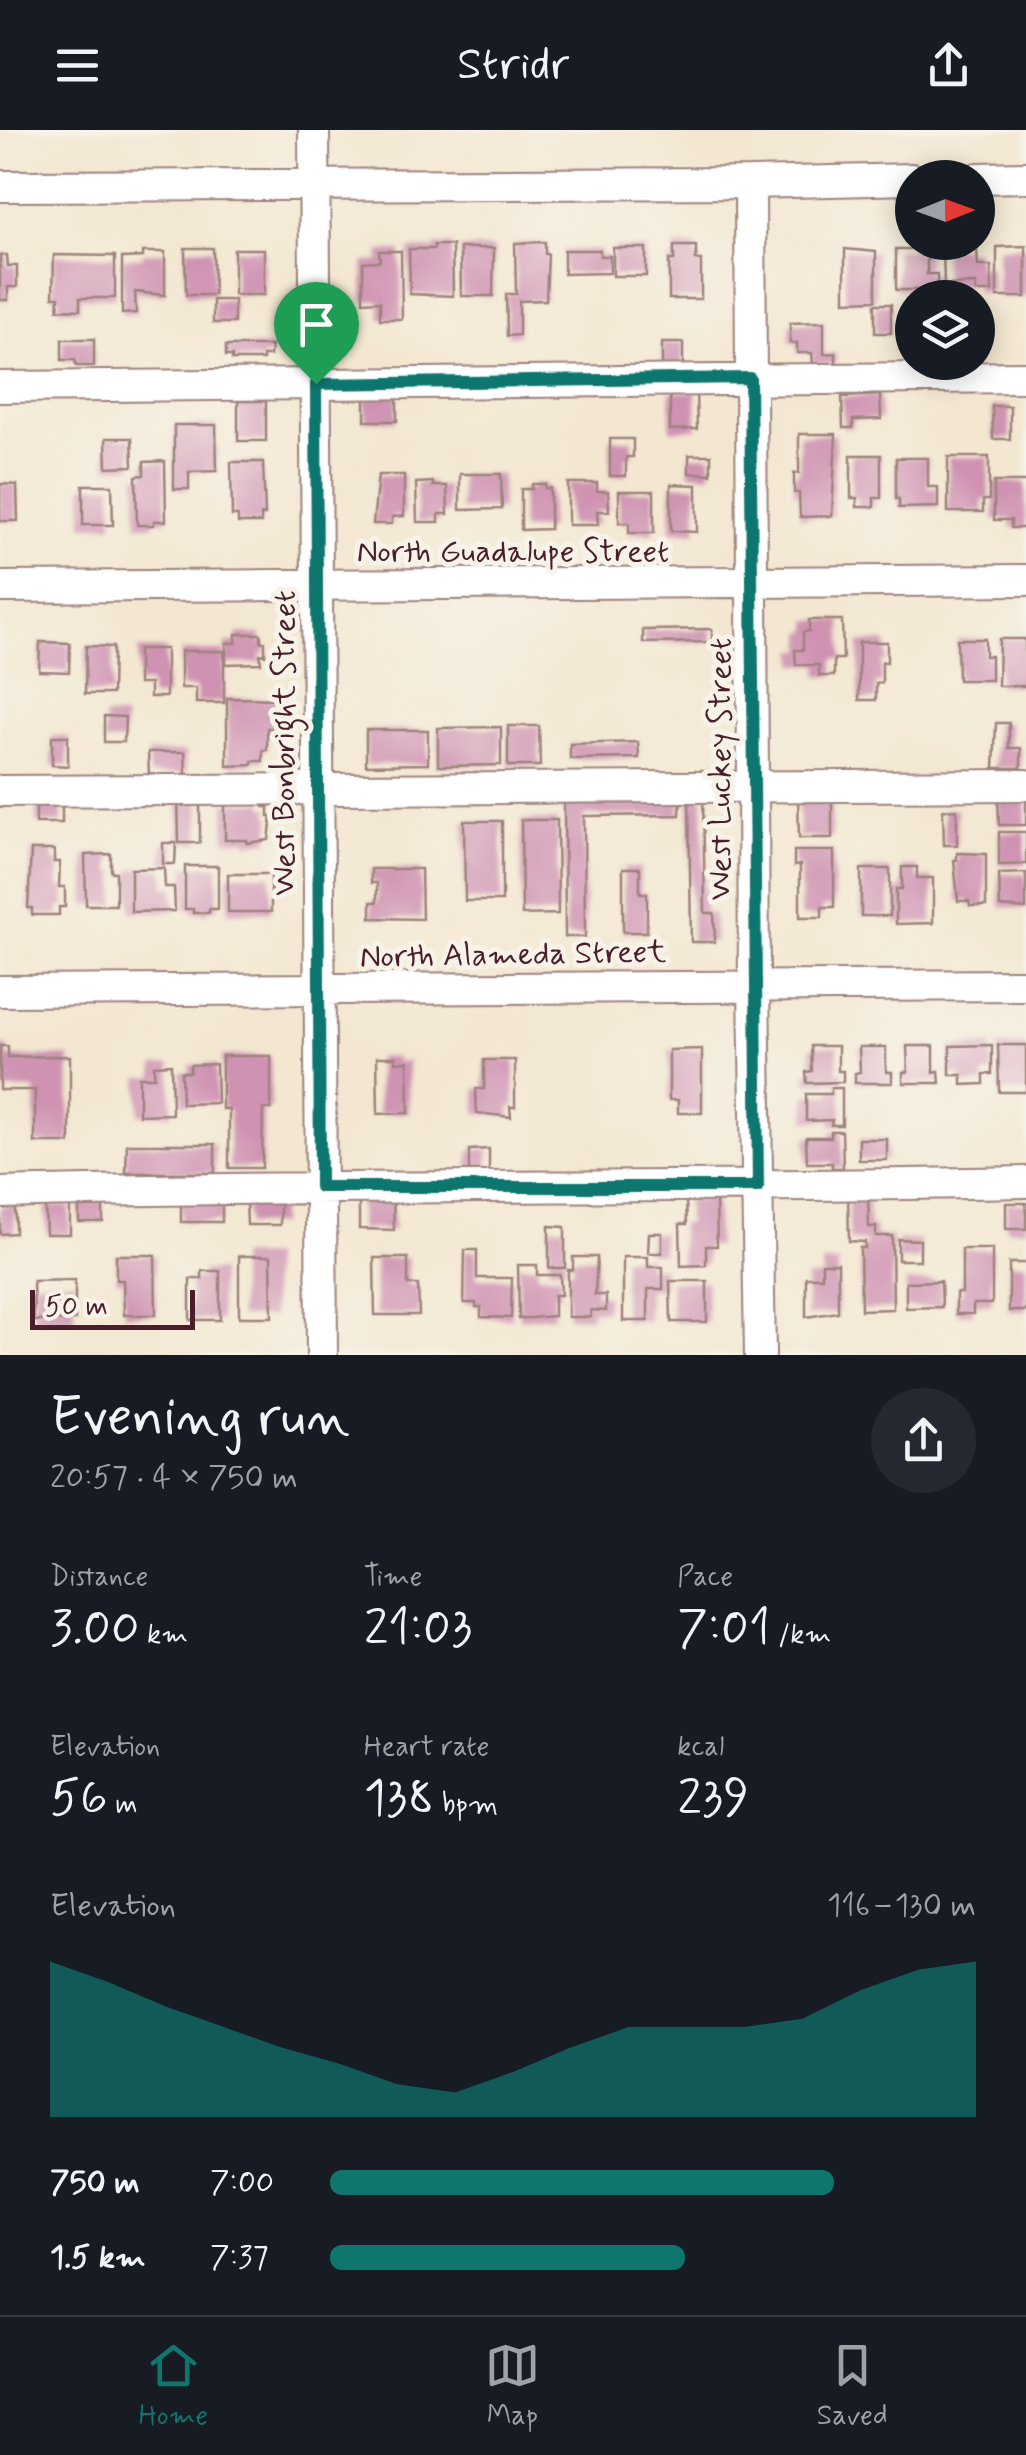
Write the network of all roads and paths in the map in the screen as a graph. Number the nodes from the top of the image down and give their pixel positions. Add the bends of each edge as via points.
1 (314, 130) edge
2 (1026, 177) edge
3 (995, 178) edge
4 (895, 179) edge
5 (314, 182) junction
6 (750, 183) junction
7 (0, 186) edge
8 (1026, 377) edge
9 (750, 378) junction
10 (316, 384) junction
11 (0, 387) edge
12 (1026, 580) edge
13 (754, 583) junction
14 (318, 587) junction
15 (0, 588) edge
16 (753, 785) junction
17 (1026, 785) edge
18 (319, 787) junction
19 (0, 791) edge
20 (1026, 985) edge
21 (754, 986) junction
22 (318, 990) junction
23 (0, 991) edge
24 (1026, 1182) edge
25 (320, 1187) junction
26 (758, 1187) junction
27 (0, 1192) edge
28 (322, 1355) edge
29 (760, 1355) edge

1 - 5 street, West Bonbright Street
2 - 3 street
4 - 6 street
5 - 6 street
5 - 7 street
5 - 10 street, West Bonbright Street
6 - 9 street, West Luckey Street
8 - 9 street
9 - 10 street
9 - 13 street, West Luckey Street
10 - 11 street
10 - 14 street, West Bonbright Street
12 - 13 street, North Guadalupe Street
13 - 14 street, North Guadalupe Street
13 - 16 street, West Luckey Street
14 - 15 street, North Guadalupe Street
14 - 18 street, West Bonbright Street
16 - 17 street
16 - 18 street
16 - 21 street, West Luckey Street
18 - 19 street
18 - 22 street, West Bonbright Street
20 - 21 street, North Alameda Street
21 - 22 street, North Alameda Street
21 - 26 street, West Luckey Street
22 - 23 street, North Alameda Street
22 - 25 street, West Bonbright Street
24 - 26 street
25 - 26 street
25 - 27 street
25 - 28 street, West Bonbright Street
26 - 29 street, West Luckey Street

